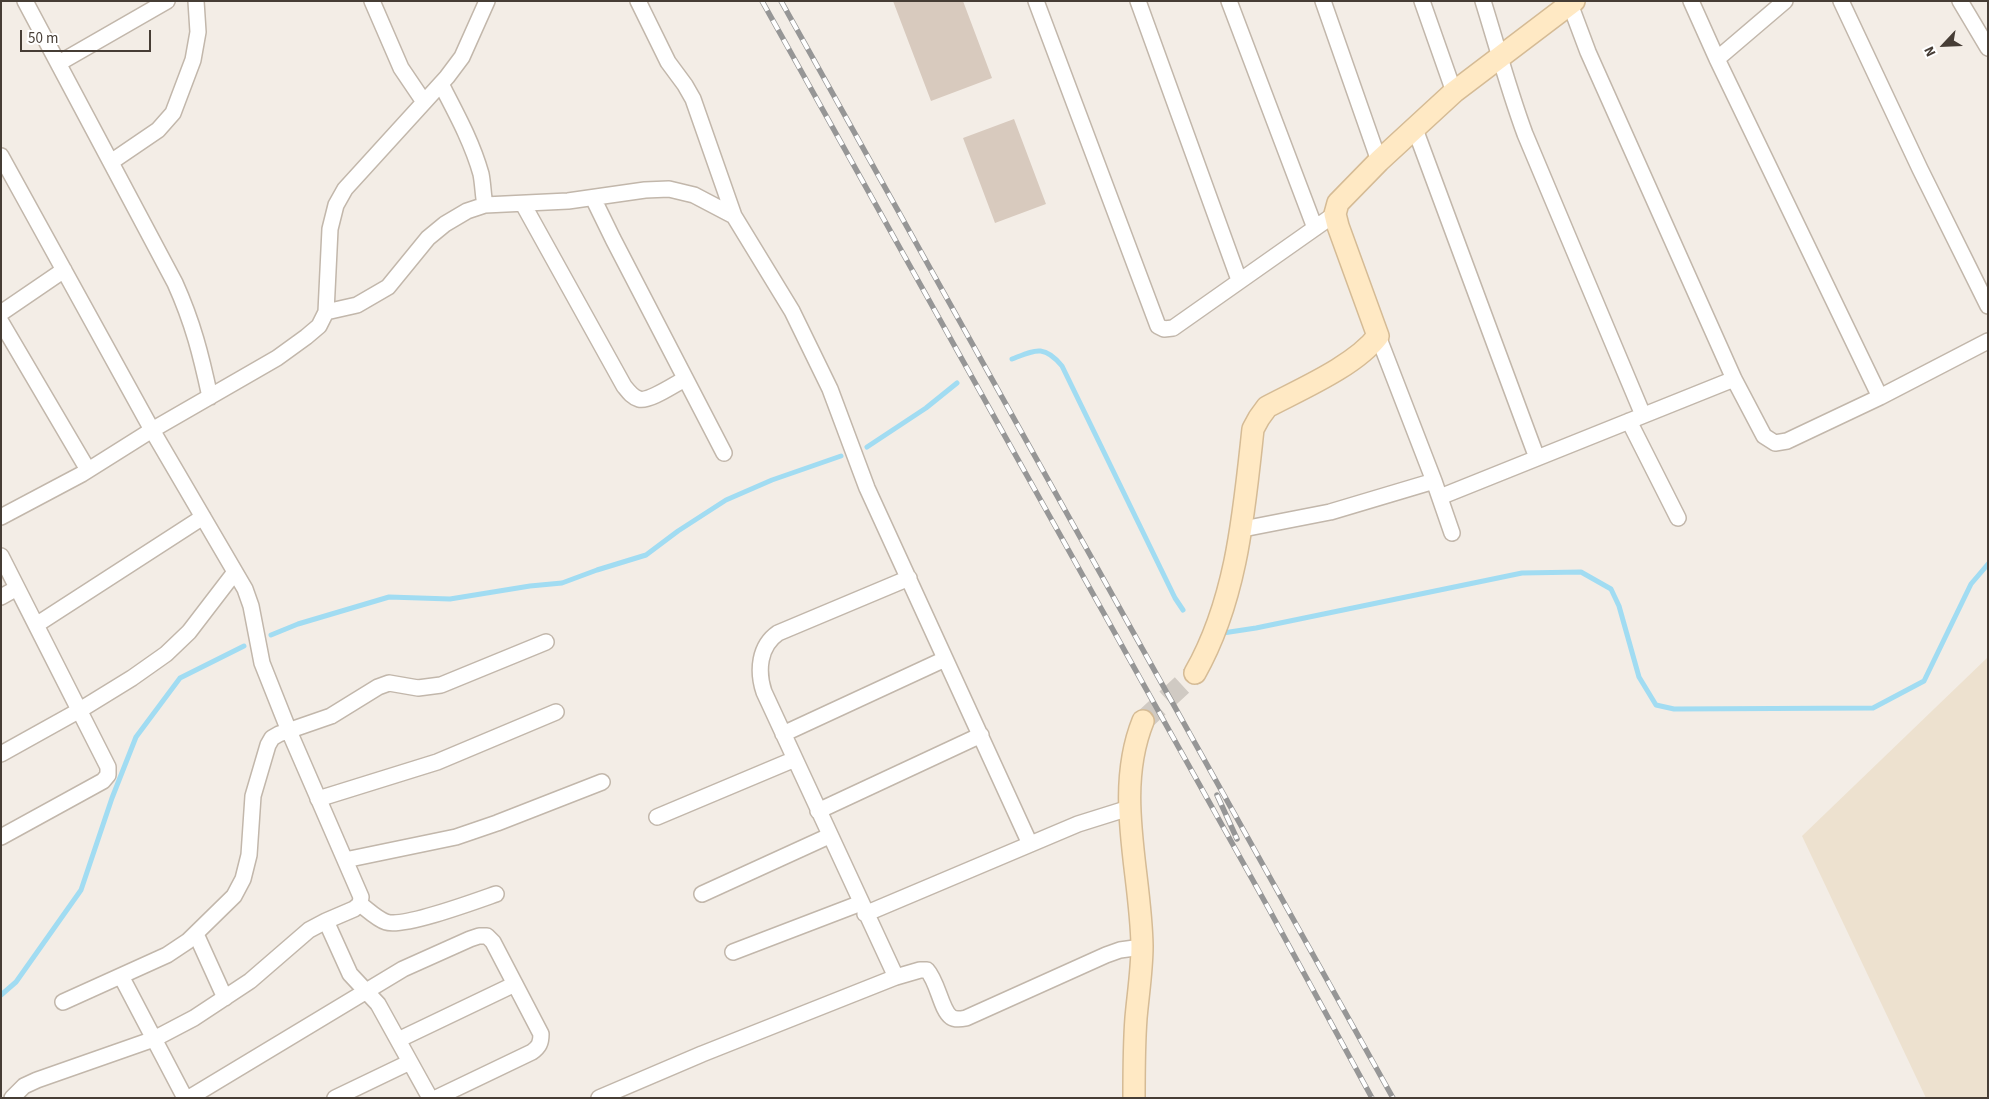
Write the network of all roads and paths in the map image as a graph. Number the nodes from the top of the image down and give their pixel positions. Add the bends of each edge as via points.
1 (25, 1) edge
2 (168, 1) edge
3 (196, 1) edge
4 (372, 1) edge
5 (487, 1) edge
6 (638, 1) edge
7 (1036, 1) edge
8 (1138, 1) edge
9 (1229, 1) edge
10 (1323, 1) edge
11 (1422, 1) edge
12 (1483, 1) edge
13 (1692, 1) edge
14 (1785, 1) edge
15 (1841, 1) edge
16 (1960, 1) edge
17 (1572, 3) edge
18 (1988, 48) edge
19 (1501, 57) junction
20 (1717, 59) junction
21 (59, 64) junction
22 (441, 84) junction
23 (1454, 92) junction
24 (424, 102) junction
25 (1415, 129) junction
26 (1, 156) edge
27 (1379, 161) junction
28 (111, 162) junction
29 (593, 198) junction
30 (522, 204) junction
31 (484, 205) junction
32 (1335, 214) junction
33 (734, 216) junction
34 (1315, 228) junction
35 (64, 270) junction
36 (1239, 280) junction
37 (1988, 306) edge
38 (326, 312) junction
39 (1, 313) edge
40 (1, 322) edge
41 (1378, 336) junction
42 (1988, 341) edge
43 (685, 379) junction
44 (1734, 379) junction
45 (210, 397) junction
46 (1880, 397) junction
47 (1636, 418) junction
48 (152, 430) junction
49 (724, 453) dead end
50 (1537, 458) junction
51 (88, 470) junction
52 (1434, 481) junction
53 (1440, 498) junction
54 (1, 517) edge
55 (203, 517) junction
56 (1678, 518) dead end
57 (1243, 529) junction
58 (1452, 533) dead end
59 (1, 556) edge
60 (235, 572) junction
61 (909, 578) junction
62 (18, 588) junction
63 (1, 597) edge
64 (36, 625) junction
65 (546, 642) dead end
66 (946, 659) junction
67 (1195, 673) tunnel mouth
68 (80, 710) junction
69 (556, 712) dead end
70 (1143, 721) tunnel mouth
71 (289, 731) junction
72 (783, 734) junction
73 (981, 735) junction
74 (1, 754) edge
75 (795, 759) junction
76 (602, 782) dead end
77 (318, 799) junction
78 (1129, 808) junction
79 (818, 811) junction
80 (657, 817) dead end
81 (830, 836) junction
82 (1, 837) edge
83 (1030, 844) junction
84 (345, 860) junction
85 (496, 894) dead end
86 (702, 894) dead end
87 (360, 904) junction
88 (863, 909) junction
89 (326, 921) junction
90 (196, 934) junction
91 (1142, 946) junction
92 (733, 952) dead end
93 (121, 976) junction
94 (896, 977) junction
95 (515, 984) junction
96 (368, 992) junction
97 (225, 998) junction
98 (64, 1002) dead end
99 (154, 1039) junction
100 (398, 1040) junction
101 (410, 1062) junction
102 (12, 1098) edge
103 (185, 1098) edge
104 (189, 1098) edge
105 (335, 1098) edge
106 (430, 1098) edge
107 (436, 1098) edge
108 (599, 1098) edge
109 (1134, 1098) edge

1 - 21 street
2 - 21 street
3 - 28 street via 198,32 192,60 173,113 158,130
4 - 24 street via 401,68
5 - 22 street via 462,57
6 - 33 street via 668,62 693,99
7 - 36 street via 1158,326 1172,328
8 - 36 street
9 - 34 street
10 - 27 street
11 - 23 street
12 - 19 street
13 - 20 street
14 - 20 street
15 - 37 street
16 - 18 street
17 - 19 street
17 - 44 street via 1588,52
19 - 23 street
19 - 47 street via 1512,100
20 - 46 street
21 - 28 street
22 - 24 street
22 - 31 street via 474,154 481,175
23 - 25 street
24 - 38 street via 345,189 336,205 330,229
25 - 27 street
25 - 50 street
26 - 35 street
27 - 32 street via 1338,203
28 - 45 street via 190,318
29 - 30 street
29 - 33 street via 670,189 694,195
29 - 43 street
30 - 31 street
30 - 43 street via 632,396 640,400 650,398
31 - 38 street via 467,211 428,238 388,287 357,305
32 - 34 street
32 - 41 street
33 - 61 street via 792,311 830,389 867,488
34 - 36 street
35 - 39 street
35 - 48 street
38 - 45 street via 319,326 306,338
40 - 51 street
41 - 52 street
41 - 57 street via 1356,358 1268,407 1258,418 1253,428
42 - 46 street
43 - 49 street
44 - 46 street via 1764,436 1775,443 1787,442
44 - 47 street
45 - 48 street
47 - 50 street
47 - 56 street
48 - 51 street
48 - 55 street
50 - 53 street
51 - 54 street
52 - 53 street
52 - 57 street via 1330,512
53 - 58 street
55 - 60 street
55 - 64 street
57 - 67 street via 1221,615
59 - 62 street
60 - 68 street via 189,632 166,654
60 - 71 street via 251,606 262,663
61 - 66 street
61 - 72 street via 770,639 764,647 761,682
62 - 63 street
62 - 64 street
64 - 68 street
65 - 71 street via 441,685 418,688 389,683 331,716
66 - 72 street
66 - 73 street
68 - 74 street
68 - 82 street via 108,767 108,775 84,792
69 - 77 street via 436,762
70 - 78 street via 1133,760
71 - 77 street
71 - 90 street via 272,738 268,745 253,796 249,855 243,879 234,896
72 - 75 street
73 - 79 street
73 - 83 street
75 - 79 street
75 - 80 street
76 - 84 street via 456,837
77 - 84 street
78 - 83 street
78 - 91 street
79 - 81 street
81 - 86 street
81 - 88 street
83 - 88 street
84 - 87 street via 361,897
85 - 87 street via 397,923 387,923
87 - 89 street
88 - 92 street
88 - 94 street
89 - 96 street via 350,974
89 - 97 street via 302,935 250,981
90 - 93 street via 167,955
90 - 97 street
91 - 94 street via 1106,955 958,1020 947,1012 936,982 927,970
91 - 109 street
93 - 98 street
93 - 99 street
94 - 108 street
95 - 96 street via 493,942 487,936 479,936 403,969
95 - 100 street
95 - 107 street via 541,1034 538,1048
96 - 100 street
96 - 104 street
97 - 99 street
99 - 102 street via 37,1080 24,1086
99 - 103 street
100 - 101 street
101 - 105 street
101 - 106 street

